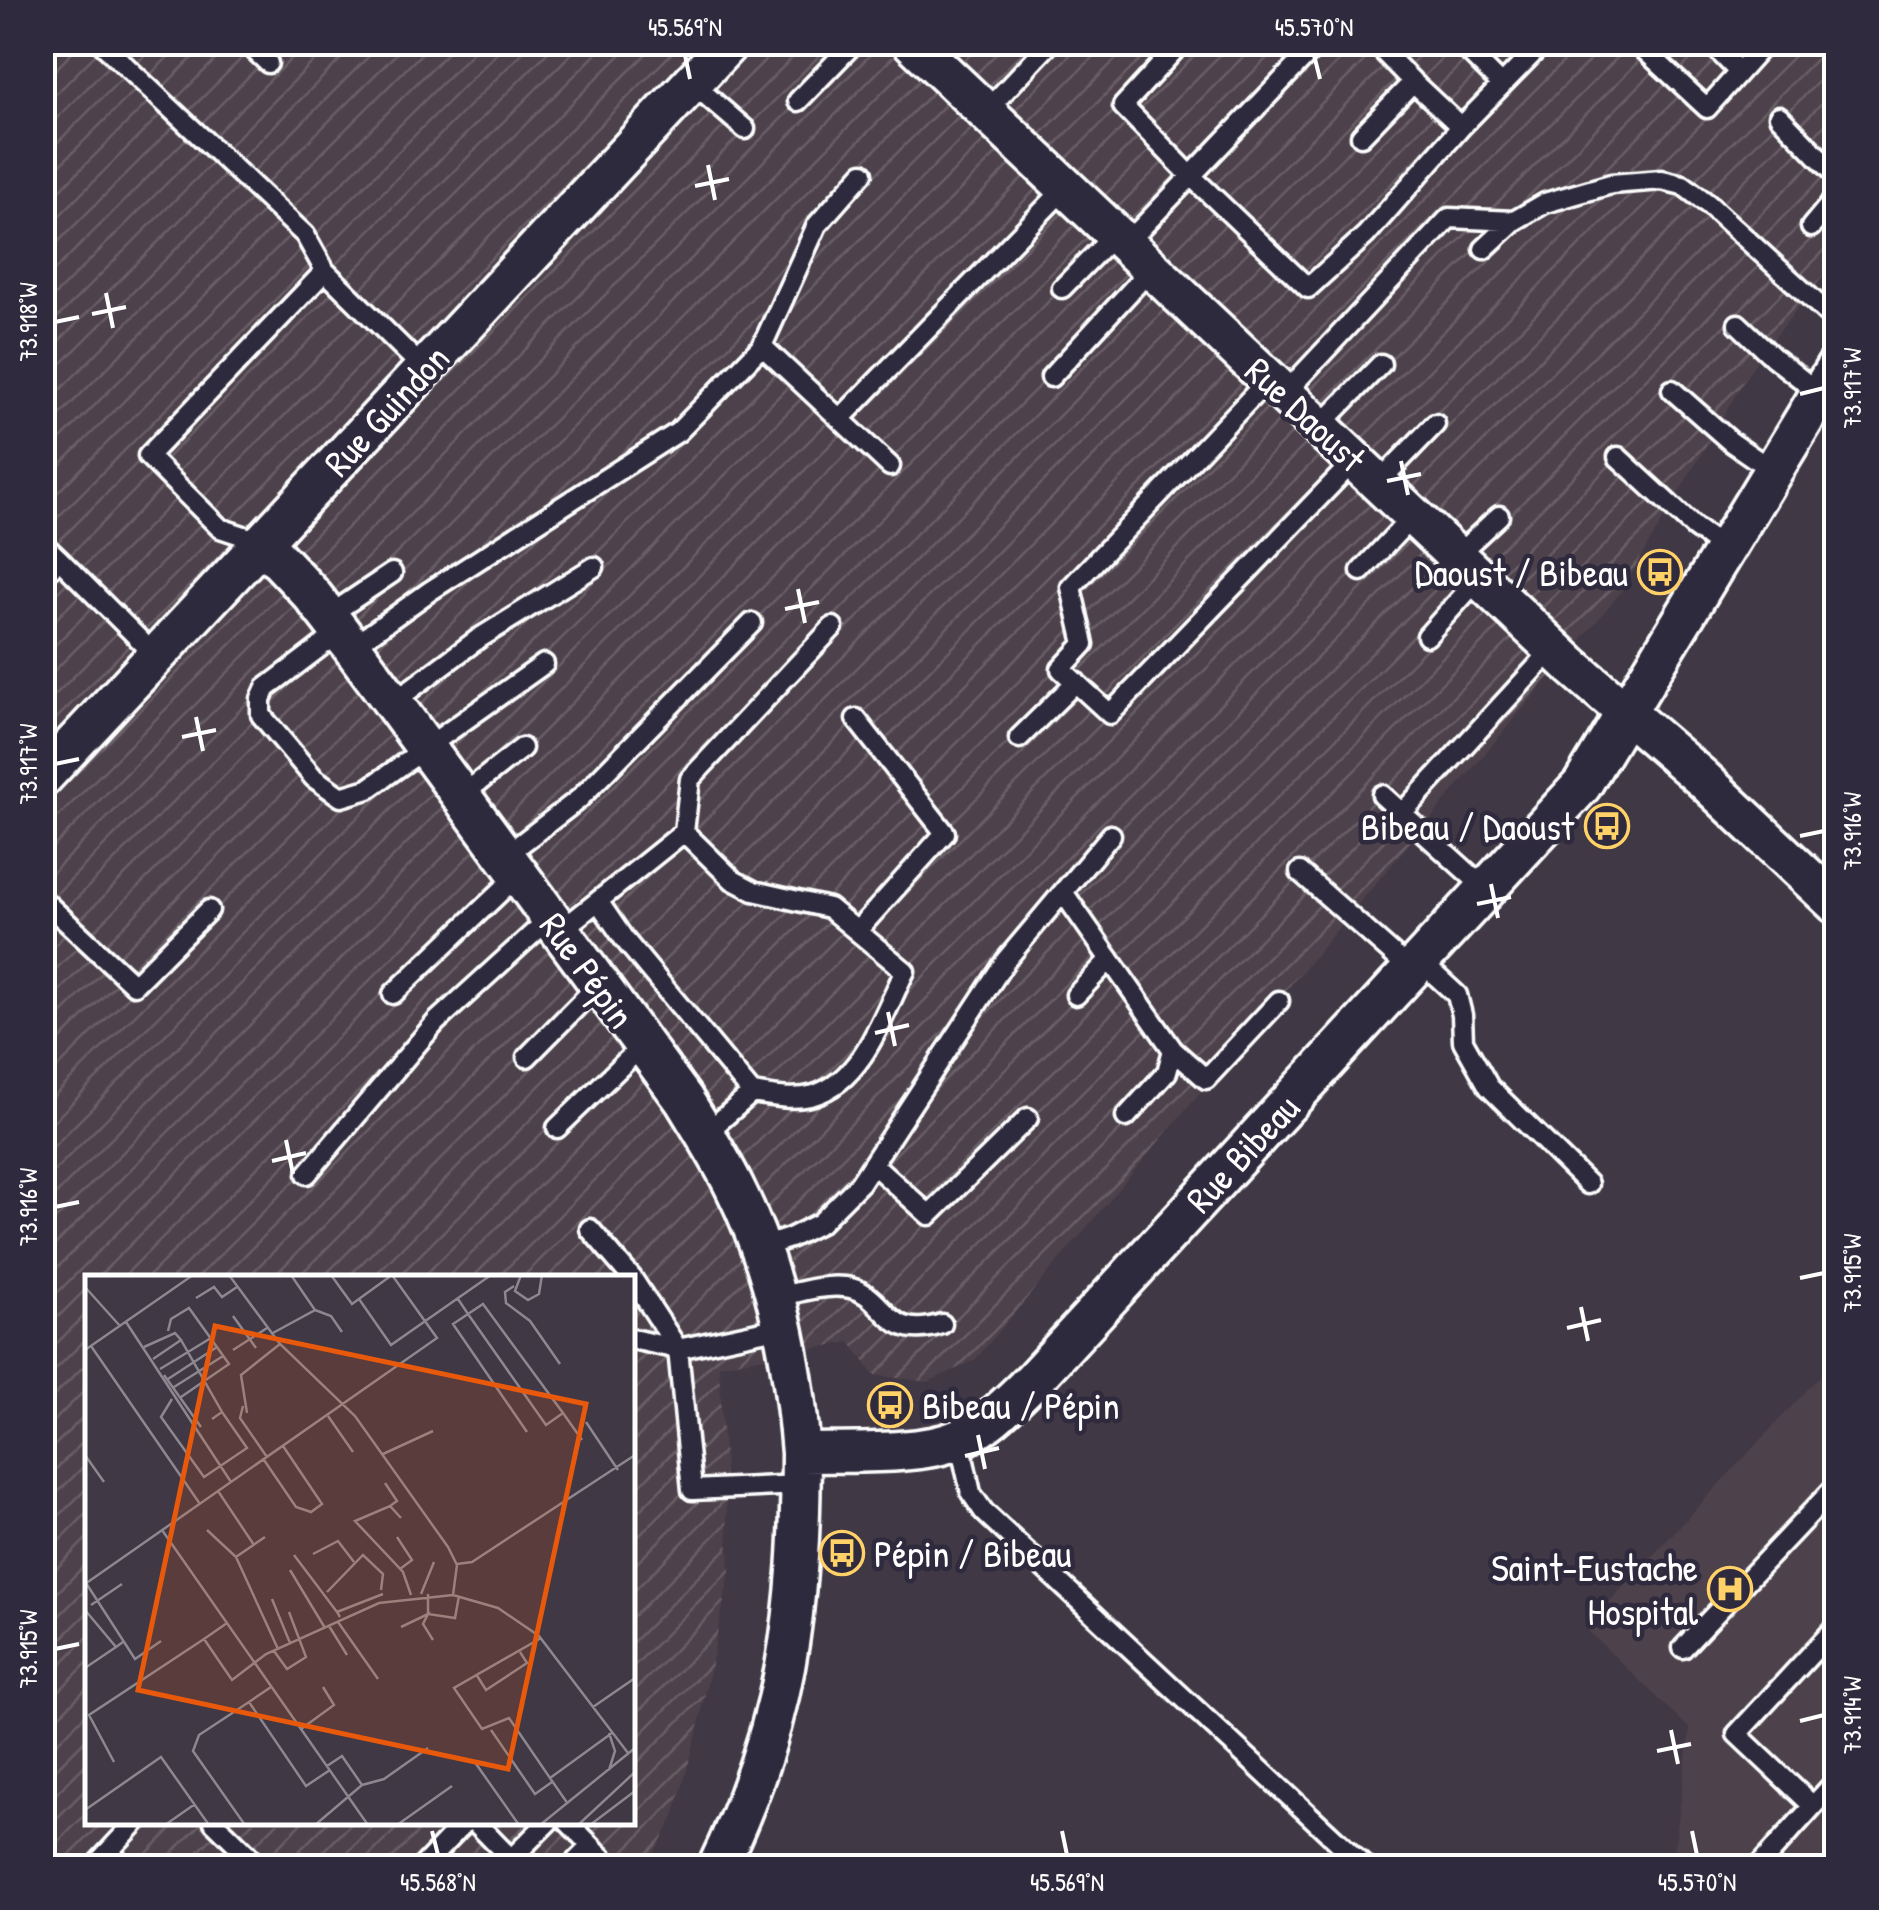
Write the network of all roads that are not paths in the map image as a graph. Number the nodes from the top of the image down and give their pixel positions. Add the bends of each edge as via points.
1 (100, 42) edge
2 (246, 42) edge
3 (730, 42) edge
4 (855, 42) edge
5 (912, 42) edge
6 (1051, 42) edge
7 (1182, 42) edge
8 (1374, 42) edge
9 (1459, 42) edge
10 (1636, 42) edge
11 (1710, 42) edge
12 (1766, 42) edge
13 (1316, 43) edge
14 (1542, 43) edge
15 (268, 63) dead end
16 (1739, 72) junction
17 (1414, 82) junction
18 (692, 83) junction
19 (1502, 85) junction
20 (798, 101) dead end
21 (985, 112) junction
22 (1779, 116) dead end
23 (1461, 127) junction
24 (745, 130) dead end
25 (1361, 136) dead end
26 (864, 173) dead end
27 (1836, 175) edge
28 (1190, 176) junction
29 (1066, 187) junction
30 (1836, 198) edge
31 (1514, 221) junction
32 (1811, 227) dead end
33 (1131, 249) junction
34 (1484, 249) dead end
35 (325, 271) junction
36 (1062, 288) dead end
37 (1836, 321) edge
38 (1738, 324) dead end
39 (762, 346) junction
40 (1381, 364) dead end
41 (424, 369) junction
42 (1051, 377) dead end
43 (1828, 381) edge
44 (1277, 386) junction
45 (1672, 390) dead end
46 (840, 419) junction
47 (1434, 424) dead end
48 (1319, 427) junction
49 (1618, 456) dead end
50 (890, 466) dead end
51 (1366, 471) junction
52 (1773, 471) junction
53 (1413, 516) junction
54 (1498, 516) dead end
55 (262, 542) junction
56 (42, 544) edge
57 (1726, 550) junction
58 (59, 559) junction
59 (594, 567) dead end
60 (1468, 567) junction
61 (1361, 571) dead end
62 (392, 572) dead end
63 (42, 576) edge
64 (752, 623) dead end
65 (833, 628) dead end
66 (340, 632) junction
67 (1427, 636) dead end
68 (1554, 648) junction
69 (156, 656) junction
70 (544, 664) dead end
71 (1076, 682) junction
72 (392, 702) junction
73 (1627, 712) junction
74 (856, 719) dead end
75 (1019, 738) dead end
76 (425, 748) junction
77 (522, 748) dead end
78 (42, 778) edge
79 (1382, 795) dead end
80 (461, 796) junction
81 (1402, 812) junction
82 (684, 832) junction
83 (1111, 835) dead end
84 (512, 865) junction
85 (1300, 872) dead end
86 (1487, 890) junction
87 (1063, 892) junction
88 (42, 899) edge
89 (598, 901) junction
90 (1836, 904) edge
91 (209, 910) dead end
92 (555, 924) junction
93 (857, 932) junction
94 (1110, 959) junction
95 (1416, 966) junction
96 (599, 984) junction
97 (393, 994) dead end
98 (1076, 994) dead end
99 (1280, 1001) dead end
100 (643, 1045) junction
101 (1173, 1050) junction
102 (527, 1057) dead end
103 (752, 1093) junction
104 (1126, 1117) dead end
105 (1028, 1118) dead end
106 (557, 1128) dead end
107 (705, 1134) junction
108 (873, 1164) junction
109 (307, 1174) dead end
110 (1588, 1184) dead end
111 (590, 1229) dead end
112 (759, 1248) junction
113 (629, 1275) edge
114 (635, 1283) edge
115 (778, 1313) junction
116 (942, 1324) dead end
117 (635, 1340) edge
118 (678, 1349) junction
119 (959, 1439) junction
120 (801, 1469) junction
121 (1836, 1486) edge
122 (1836, 1627) edge
123 (1682, 1648) dead end
124 (1836, 1781) edge
125 (1813, 1806) junction
126 (133, 1825) edge
127 (217, 1825) edge
128 (462, 1825) edge
129 (478, 1825) edge
130 (545, 1825) edge
131 (571, 1825) edge
132 (591, 1846) junction
133 (511, 1864) edge
134 (93, 1868) edge
135 (245, 1868) edge
136 (421, 1868) edge
137 (570, 1868) edge
138 (613, 1868) edge
139 (716, 1868) edge
140 (1366, 1868) edge
141 (1757, 1868) edge

1 - 35 lane via 305,235
2 - 15 lane
3 - 18 street, Rue Guindon
4 - 20 lane
5 - 21 street, Rue Daoust
6 - 21 lane
7 - 28 lane via 1123,106
8 - 17 lane
9 - 19 lane
10 - 16 lane via 1707,108
11 - 16 lane
12 - 16 lane
13 - 28 lane
14 - 19 lane
17 - 23 lane
17 - 25 lane
18 - 24 lane
18 - 41 street, Rue Guindon
19 - 23 lane
21 - 29 street, Rue Daoust
22 - 27 lane
23 - 28 lane via 1366,235 1308,288
26 - 39 lane via 817,225
28 - 33 lane
29 - 33 street, Rue Daoust
29 - 46 lane
30 - 32 lane
31 - 34 lane
31 - 37 lane via 1545,203 1611,184 1645,179 1683,185
31 - 44 lane via 1449,218
33 - 36 lane
33 - 42 lane
33 - 44 street, Rue Daoust
35 - 41 lane
35 - 55 lane via 148,456 220,528
38 - 43 lane
39 - 46 lane
39 - 66 lane via 678,432 430,592
40 - 48 lane
41 - 55 street, Rue Guindon
43 - 52 street, Rue Bibeau
44 - 48 street, Rue Daoust
44 - 71 lane via 1071,587 1084,644 1062,669
45 - 52 lane
46 - 50 lane
47 - 51 lane
48 - 51 street, Rue Daoust
49 - 57 lane
51 - 53 street, Rue Daoust
51 - 71 lane via 1110,714
52 - 57 street, Rue Bibeau
53 - 60 street, Rue Daoust
53 - 61 lane
54 - 60 lane
55 - 66 street, Rue Pépin
55 - 69 street, Rue Guindon
56 - 58 lane
57 - 73 street, Rue Bibeau
58 - 63 lane
58 - 69 lane
59 - 72 lane
60 - 67 lane
60 - 68 street, Rue Daoust
62 - 66 lane
64 - 84 lane
65 - 82 lane via 690,779
66 - 72 street, Rue Pépin
66 - 76 lane via 266,688 261,715 268,727 340,797 368,790
68 - 73 street, Rue Daoust
68 - 81 lane
69 - 78 street, Rue Guindon
70 - 76 lane
71 - 75 lane
72 - 76 street, Rue Pépin
73 - 86 street, Rue Bibeau via 1582,785
73 - 90 street, Rue Daoust
74 - 93 lane via 945,834
76 - 80 street, Rue Pépin
77 - 80 lane
79 - 81 lane
80 - 84 street, Rue Pépin
81 - 86 lane
82 - 89 lane
82 - 93 lane via 734,880 829,908
83 - 87 lane
84 - 92 street, Rue Pépin
84 - 97 lane
85 - 95 lane
86 - 95 street, Rue Bibeau
87 - 94 lane
87 - 108 lane via 1006,960
88 - 91 lane via 134,985
89 - 92 lane
89 - 103 lane
92 - 96 street, Rue Pépin
92 - 109 lane via 436,1022
93 - 103 lane via 904,971 864,1053 818,1094
94 - 98 lane
94 - 101 lane
95 - 110 lane via 1457,995 1463,1041 1488,1087
95 - 119 street, Rue Bibeau via 1032,1380
96 - 100 street, Rue Pépin
96 - 102 lane
99 - 101 lane via 1206,1079
100 - 106 lane
100 - 107 street, Rue Pépin
101 - 104 lane via 1166,1072
103 - 107 lane
105 - 108 lane via 930,1215
107 - 112 street, Rue Pépin
108 - 112 lane via 832,1214
111 - 113 lane
112 - 115 street, Rue Pépin
114 - 118 lane
115 - 116 lane via 846,1287 864,1293 909,1330
115 - 118 lane
115 - 120 street, Rue Pépin
117 - 118 lane
118 - 120 lane via 692,1490
119 - 120 street, Rue Bibeau
119 - 140 lane via 971,1493 984,1512
120 - 139 street via 797,1594 783,1690 762,1764
121 - 123 lane
122 - 125 lane via 1737,1734
124 - 125 lane
125 - 141 lane
126 - 134 lane
127 - 135 lane via 253,1860
128 - 136 lane
129 - 133 lane
130 - 133 lane
131 - 132 lane
132 - 137 lane
132 - 138 lane

